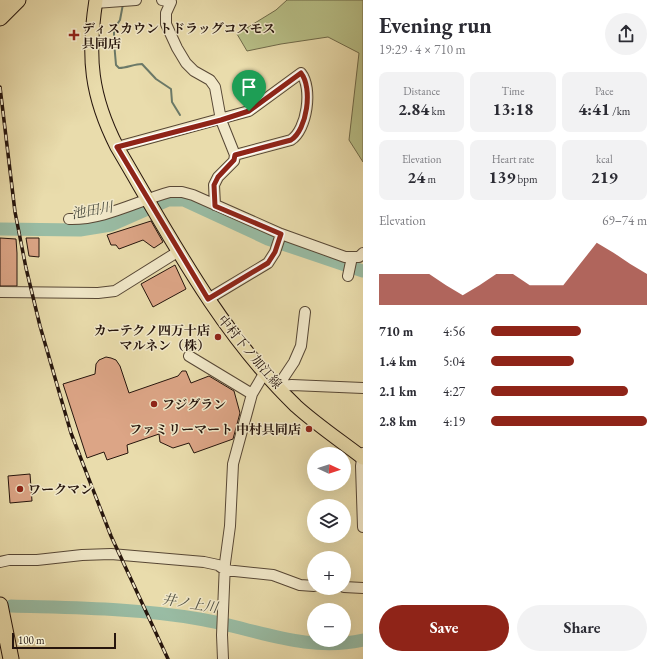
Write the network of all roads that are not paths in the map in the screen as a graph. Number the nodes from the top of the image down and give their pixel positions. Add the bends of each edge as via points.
1 (18, 0) edge
2 (136, 0) edge
3 (162, 0) edge
4 (96, 2) edge
5 (0, 18) edge
6 (221, 120) junction
7 (117, 147) junction
8 (235, 155) junction
9 (150, 203) junction
10 (215, 206) junction
11 (69, 219) dead end
12 (281, 234) junction
13 (179, 251) junction
14 (363, 253) edge
15 (352, 258) junction
16 (348, 276) dead end
17 (0, 292) edge
18 (208, 299) junction
19 (305, 312) dead end
20 (189, 356) dead end
21 (265, 372) junction
22 (278, 386) junction
23 (363, 388) edge
24 (252, 394) junction
25 (363, 456) edge
26 (363, 527) edge
27 (0, 562) edge
28 (225, 570) junction
29 (307, 586) edge
30 (351, 587) edge
31 (363, 588) edge
32 (0, 605) edge
33 (0, 645) edge
34 (2, 659) edge
35 (11, 659) edge
36 (223, 659) edge

1 - 5 highway
2 - 4 street
3 - 6 street via 170,2 166,24 186,63 210,80 215,88
4 - 7 main road, 中村下ノ加江線 via 91,34 91,64 98,100
6 - 7 street
6 - 8 street
6 - 8 street via 254,109 301,73 306,79 304,119 297,136 291,140
7 - 9 main road, 中村下ノ加江線
8 - 10 street via 234,160 214,185
9 - 10 street via 170,192 182,192
9 - 11 street via 80,220
9 - 13 main road, 中村下ノ加江線
10 - 12 street
12 - 15 street
12 - 18 street via 268,263
13 - 17 street via 115,291
13 - 18 main road, 中村下ノ加江線
14 - 15 street
15 - 16 street
18 - 21 main road, 中村下ノ加江線 via 232,334
19 - 22 street via 301,346
20 - 24 street
21 - 22 main road, 中村下ノ加江線
21 - 24 street
22 - 23 street
22 - 25 main road, 中村下ノ加江線 via 297,406
24 - 28 street via 233,464
25 - 26 street
27 - 28 street via 112,554 204,562 218,565
28 - 29 street via 273,575
28 - 36 street
30 - 31 street
32 - 35 highway
33 - 34 highway

